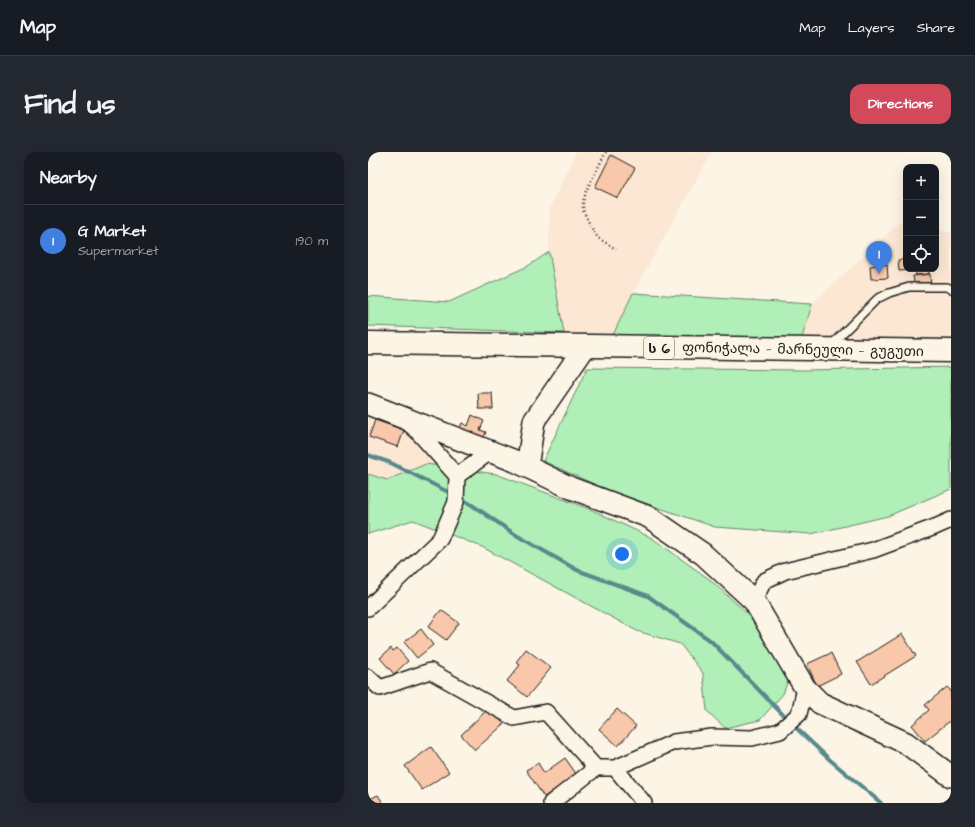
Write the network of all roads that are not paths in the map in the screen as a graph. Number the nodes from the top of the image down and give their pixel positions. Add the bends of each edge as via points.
1 (951, 289) edge
2 (368, 343) edge
3 (585, 347) junction
4 (827, 350) junction
5 (951, 351) edge
6 (368, 404) edge
7 (398, 414) junction
8 (490, 452) junction
9 (527, 467) junction
10 (457, 476) junction
11 (951, 520) edge
12 (754, 601) junction
13 (368, 608) edge
14 (368, 677) edge
15 (805, 688) junction
16 (596, 768) junction
17 (615, 768) junction
18 (951, 776) edge
19 (551, 803) edge
20 (644, 803) edge

1 - 4 lane via 909,287 882,296
2 - 3 highway, ფონიჭალა — მარნეული — გუგუთი / ს 6
3 - 4 highway, ფონიჭალა — მარნეული — გუგუთი / ს 6
3 - 9 street via 534,421
4 - 5 highway, ფონიჭალა — მარნეული — გუგუთი / ს 6
6 - 7 street
7 - 8 street
7 - 10 street via 417,431
8 - 9 street
8 - 10 street
9 - 12 street via 571,488 649,518 703,554
10 - 13 street via 456,502 440,540
11 - 12 street via 873,550 785,571 764,581
12 - 15 street
14 - 16 street via 380,688 430,671 514,718 546,712
15 - 17 street via 799,714 780,731 752,738 712,737 674,742
15 - 18 street via 820,703 906,743
16 - 17 street
16 - 19 street
17 - 20 street

